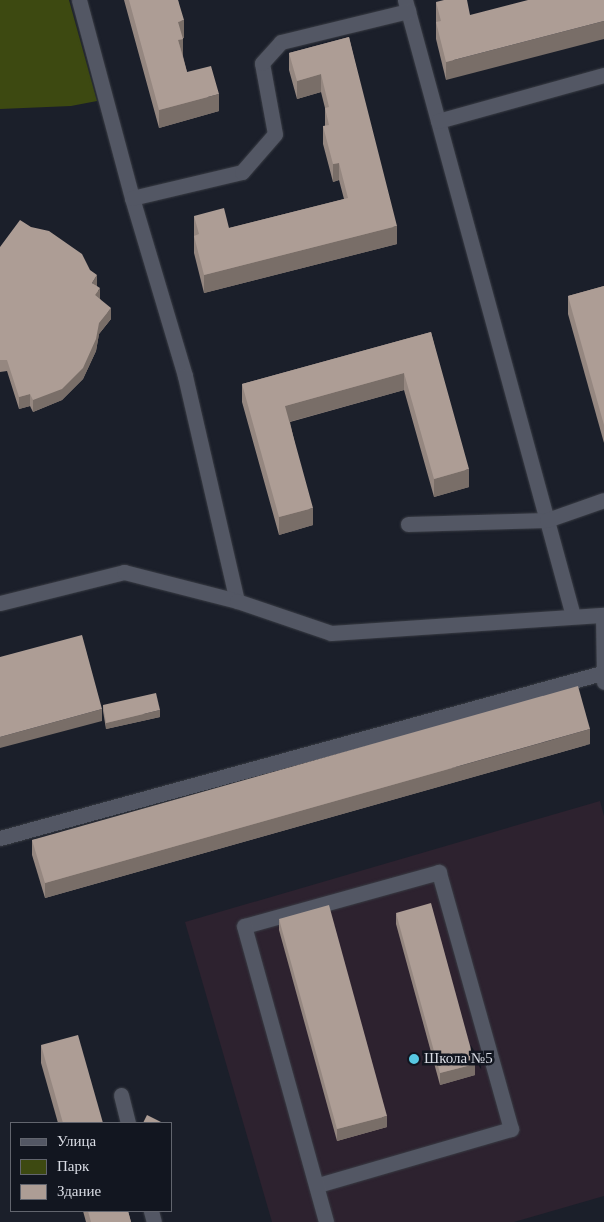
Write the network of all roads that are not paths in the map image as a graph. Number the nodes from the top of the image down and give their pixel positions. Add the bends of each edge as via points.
1 (79, 0) edge
2 (406, 6) edge
3 (604, 75) edge
4 (438, 121) junction
5 (132, 198) junction
6 (604, 500) edge
7 (547, 520) junction
8 (408, 524) dead end
9 (237, 601) junction
10 (0, 603) edge
11 (604, 615) edge
12 (573, 616) junction
13 (603, 678) edge
14 (0, 838) edge
15 (121, 1095) dead end
16 (128, 1122) edge
17 (318, 1185) junction
18 (326, 1222) edge

1 - 5 street
2 - 4 street
2 - 5 street via 281,42 262,63 276,134 242,172
3 - 4 street
4 - 7 street
5 - 9 street via 185,376
6 - 7 street
7 - 8 street
7 - 12 street
9 - 10 street via 124,572
9 - 12 street via 331,633
11 - 12 street
11 - 13 street
13 - 14 street
15 - 16 street
17 - 17 street via 244,926 439,872 511,1130
17 - 18 street

